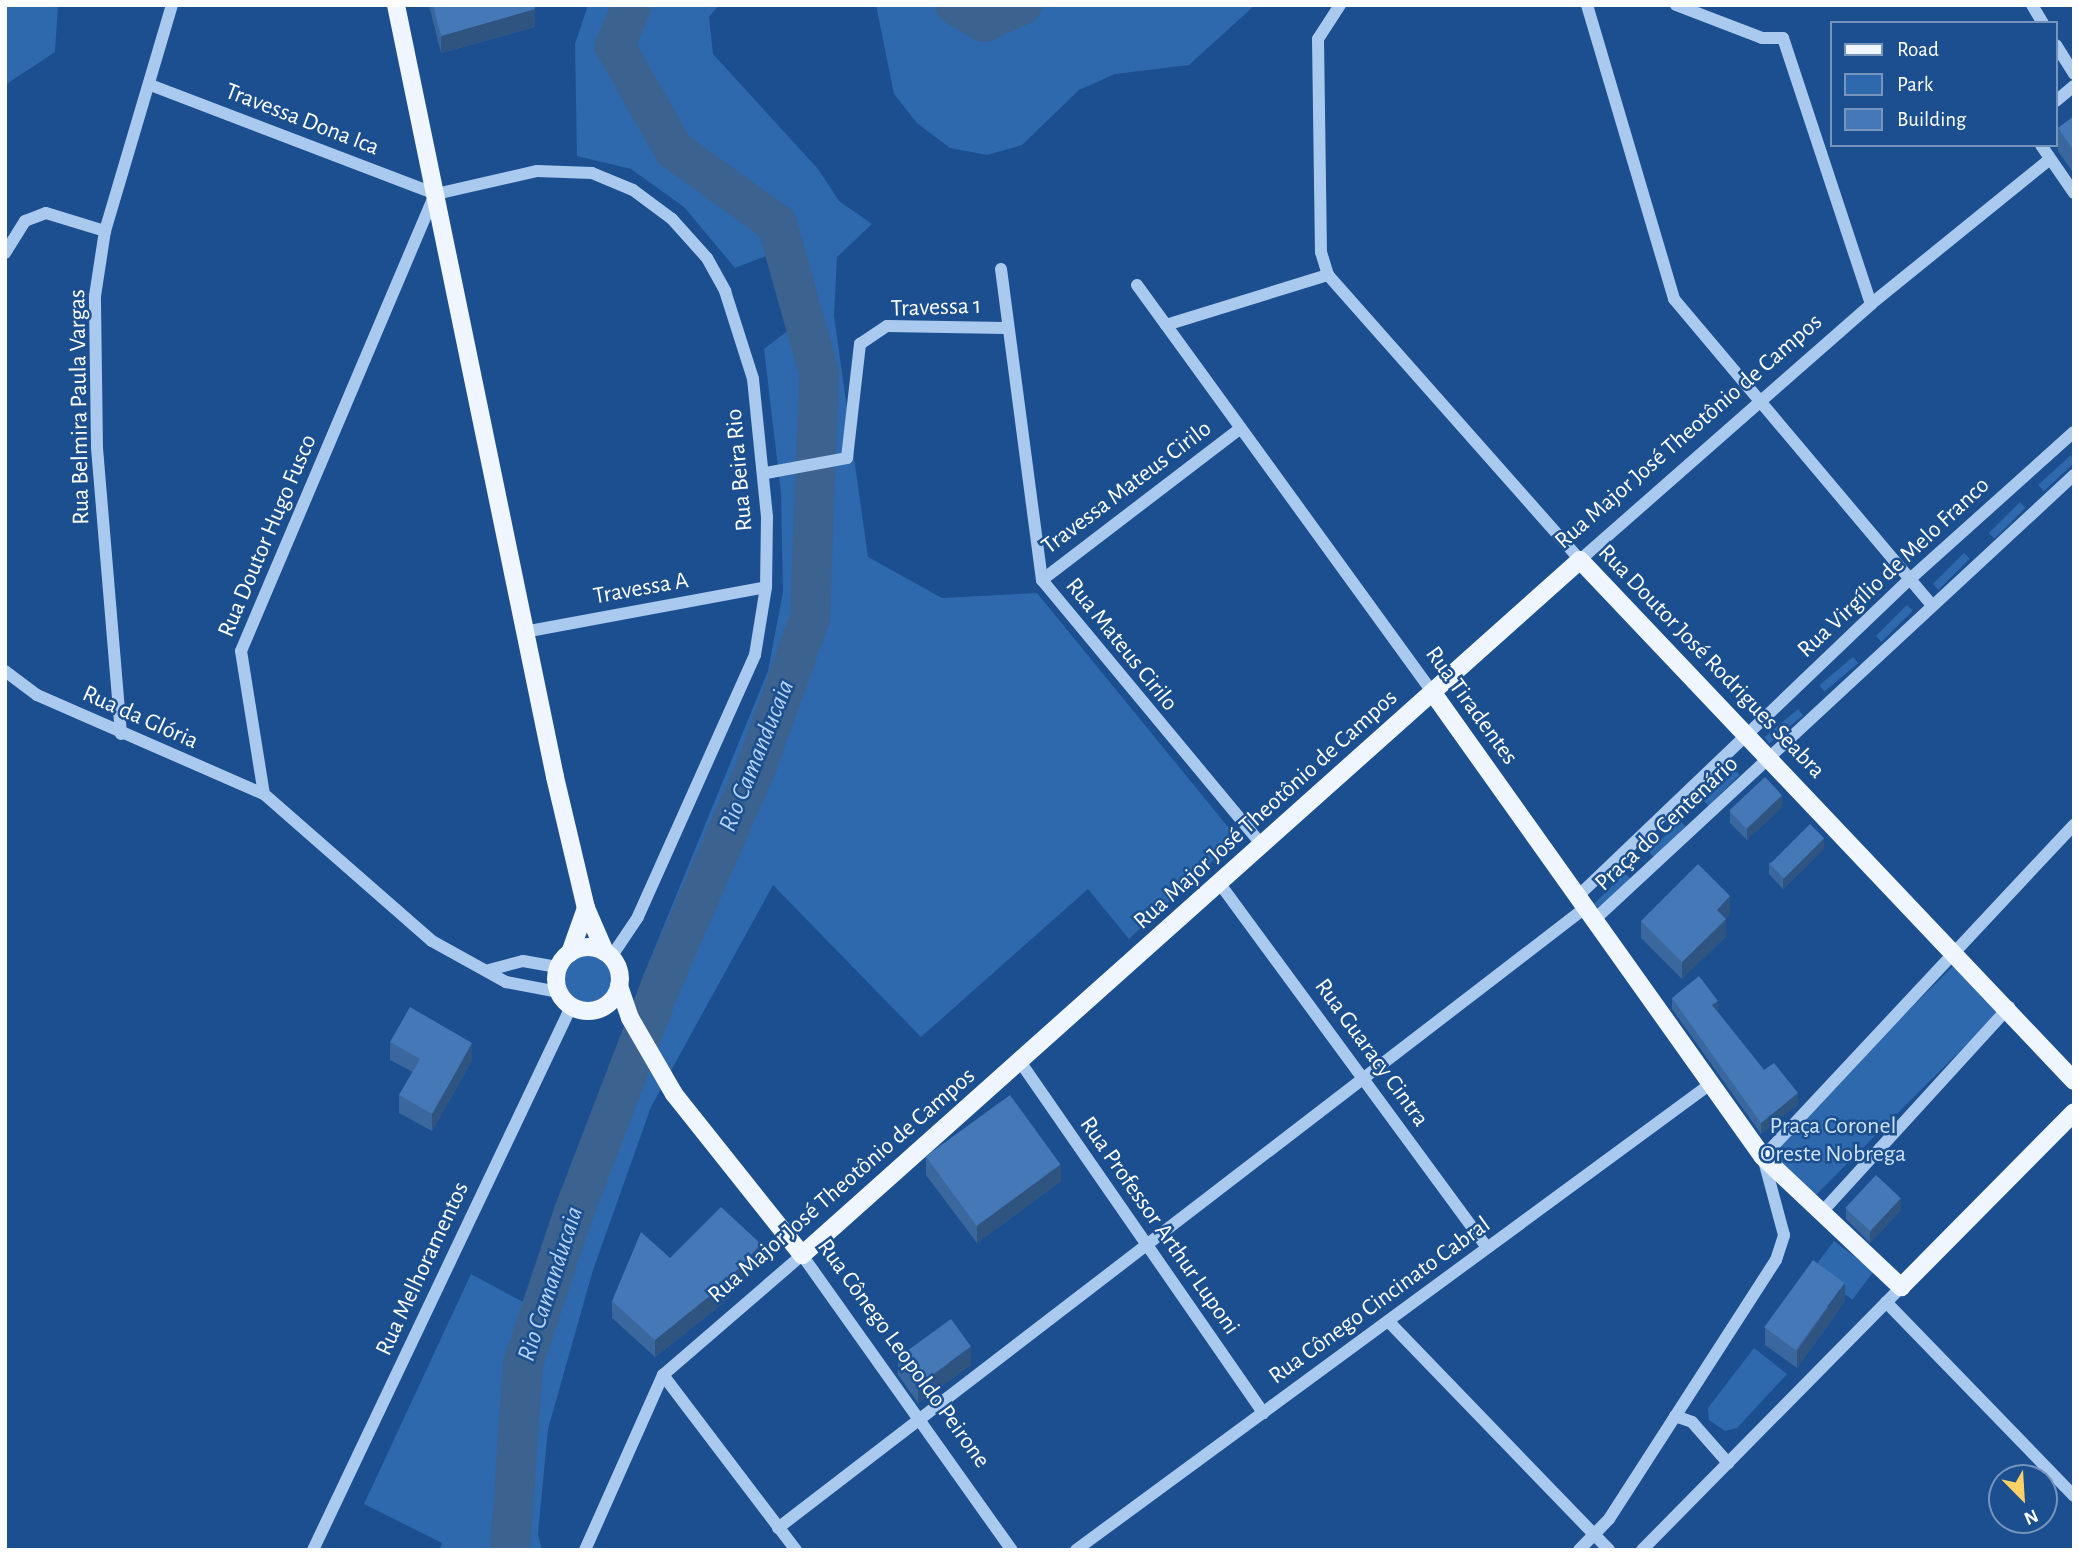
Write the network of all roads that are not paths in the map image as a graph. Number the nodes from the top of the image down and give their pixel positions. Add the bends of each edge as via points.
1 (172, 5) edge
2 (396, 5) edge
3 (1340, 5) edge
4 (1587, 5) edge
5 (1676, 5) edge
6 (2032, 5) edge
7 (2042, 21) edge
8 (2058, 48) edge
9 (2074, 74) edge
10 (153, 86) junction
11 (2074, 86) edge
12 (2058, 99) edge
13 (2042, 147) edge
14 (2050, 159) junction
15 (2074, 193) edge
16 (436, 194) junction
17 (105, 231) junction
18 (5, 253) edge
19 (1001, 269) dead end
20 (1328, 275) junction
21 (1137, 285) dead end
22 (1871, 304) junction
23 (1166, 325) junction
24 (1005, 328) junction
25 (1757, 403) junction
26 (1238, 430) junction
27 (2074, 432) edge
28 (766, 473) junction
29 (2074, 475) edge
30 (1580, 561) junction
31 (1910, 579) junction
32 (1042, 580) junction
33 (766, 587) junction
34 (1932, 605) junction
35 (524, 632) junction
36 (5, 671) edge
37 (1433, 693) junction
38 (121, 734) junction
39 (1744, 736) junction
40 (1769, 759) junction
41 (264, 794) junction
42 (2074, 825) edge
43 (1264, 846) junction
44 (1220, 884) junction
45 (586, 908) junction
46 (1586, 908) junction
47 (1956, 950) junction
48 (608, 954) junction
49 (564, 960) junction
50 (489, 970) junction
51 (620, 986) junction
52 (558, 992) junction
53 (571, 1007) junction
54 (2009, 1007) junction
55 (599, 1009) junction
56 (630, 1018) junction
57 (1021, 1063) junction
58 (1365, 1080) junction
59 (2074, 1081) edge
60 (1709, 1085) junction
61 (2074, 1112) edge
62 (1763, 1157) junction
63 (1821, 1213) junction
64 (1147, 1248) junction
65 (1488, 1248) junction
66 (802, 1255) junction
67 (1901, 1287) junction
68 (1886, 1302) junction
69 (1389, 1322) junction
70 (663, 1375) junction
71 (1263, 1413) junction
72 (1675, 1416) junction
73 (920, 1420) junction
74 (1728, 1463) junction
75 (2074, 1496) edge
76 (778, 1528) junction
77 (1593, 1535) junction
78 (313, 1550) edge
79 (584, 1550) edge
80 (796, 1550) edge
81 (1013, 1550) edge
82 (1076, 1550) edge
83 (1579, 1550) edge
84 (1609, 1550) edge
85 (1642, 1550) edge

1 - 10 street, Rua Belmira Paula Vargas
2 - 16 main road
3 - 20 street via 1318,39 1321,253
4 - 25 street via 1674,299
5 - 22 street via 1762,38 1783,37
6 - 7 street
8 - 9 street
10 - 16 street, Travessa Dona Ica
10 - 17 street, Rua Belmira Paula Vargas
11 - 12 street
13 - 14 street
14 - 15 street
14 - 22 street, Rua Major José Theotônio de Campos
16 - 28 street, Rua Beira Rio via 537,171 592,173 633,190 672,219 725,291 753,379
16 - 35 main road
16 - 41 street, Rua Doutor Hugo Fusco via 241,651
17 - 18 street via 46,213 25,221
17 - 38 street, Rua Belmira Paula Vargas via 95,296 97,447
19 - 24 street, Rua Mateus Cirilo
20 - 23 street
20 - 30 street, Rua Doutor José Rodrigues Seabra
21 - 23 street, Rua Tiradentes
22 - 25 street, Rua Major José Theotônio de Campos
23 - 26 street, Rua Tiradentes
24 - 28 street, Travessa 1 via 887,326 860,344 847,458
24 - 32 street, Rua Mateus Cirilo
25 - 30 street, Rua Major José Theotônio de Campos
25 - 31 street
26 - 32 street, Travessa Mateus Cirilo
26 - 37 street, Rua Tiradentes
27 - 31 street, Rua Virgílio de Melo Franco
28 - 33 street, Rua Beira Rio
29 - 34 street
30 - 37 main road, Rua Major José Theotônio de Campos
30 - 39 main road, Rua Doutor José Rodrigues Seabra
31 - 34 street
31 - 39 street, Rua Virgílio de Melo Franco
32 - 43 street, Rua Mateus Cirilo
33 - 35 street, Travessa A
33 - 48 street, Rua Beira Rio via 755,655 638,917
34 - 40 street
35 - 45 main road
36 - 38 street, Rua da Glória via 37,695
37 - 43 main road, Rua Major José Theotônio de Campos
37 - 46 main road, Rua Tiradentes
38 - 41 street, Rua da Glória
39 - 40 main road, Rua Doutor José Rodrigues Seabra
39 - 46 street, Praça do Centenário
40 - 46 street, Praça do Centenário
40 - 47 main road, Rua Doutor José Rodrigues Seabra
41 - 50 street via 432,941
42 - 47 street
43 - 44 main road, Rua Major José Theotônio de Campos
44 - 57 main road, Rua Major José Theotônio de Campos
44 - 58 street, Rua Guaracy Cintra
45 - 48 main road
45 - 49 main road
46 - 58 street
46 - 60 main road, Rua Tiradentes
47 - 54 main road, Rua Doutor José Rodrigues Seabra
47 - 62 street
48 - 49 main road via 591,947
48 - 51 main road
49 - 50 street via 523,961
49 - 52 main road
50 - 52 street via 517,986
51 - 55 main road
51 - 56 main road, Rua Cônego Leopoldo Peirone
52 - 53 main road
53 - 55 main road
53 - 78 street, Rua Melhoramentos
54 - 59 main road, Rua Doutor José Rodrigues Seabra
54 - 63 street
55 - 56 main road
56 - 66 main road, Rua Cônego Leopoldo Peirone via 674,1094
57 - 64 street, Rua Professor Arthur Luponi
57 - 66 main road, Rua Major José Theotônio de Campos
58 - 64 street
58 - 65 street, Rua Guaracy Cintra
60 - 62 main road, Rua Tiradentes
60 - 65 street, Rua Cônego Cincinato Cabral
61 - 67 main road
62 - 63 main road, Rua Tiradentes
62 - 72 street via 1775,1186 1782,1247
63 - 67 main road, Rua Tiradentes
64 - 71 street, Rua Professor Arthur Luponi
64 - 73 street
65 - 69 street, Rua Cônego Cincinato Cabral
66 - 70 street, Rua Major José Theotônio de Campos
66 - 73 street, Rua Cônego Leopoldo Peirone
67 - 68 street
68 - 74 street
68 - 75 street
69 - 71 street, Rua Cônego Cincinato Cabral
69 - 77 street
70 - 76 street
70 - 79 street, Rua Major José Theotônio de Campos
71 - 82 street, Rua Cônego Cincinato Cabral
72 - 74 street via 1692,1422
72 - 77 street
73 - 76 street
73 - 81 street, Rua Cônego Leopoldo Peirone
74 - 85 street
76 - 80 street
77 - 83 street
77 - 84 street

